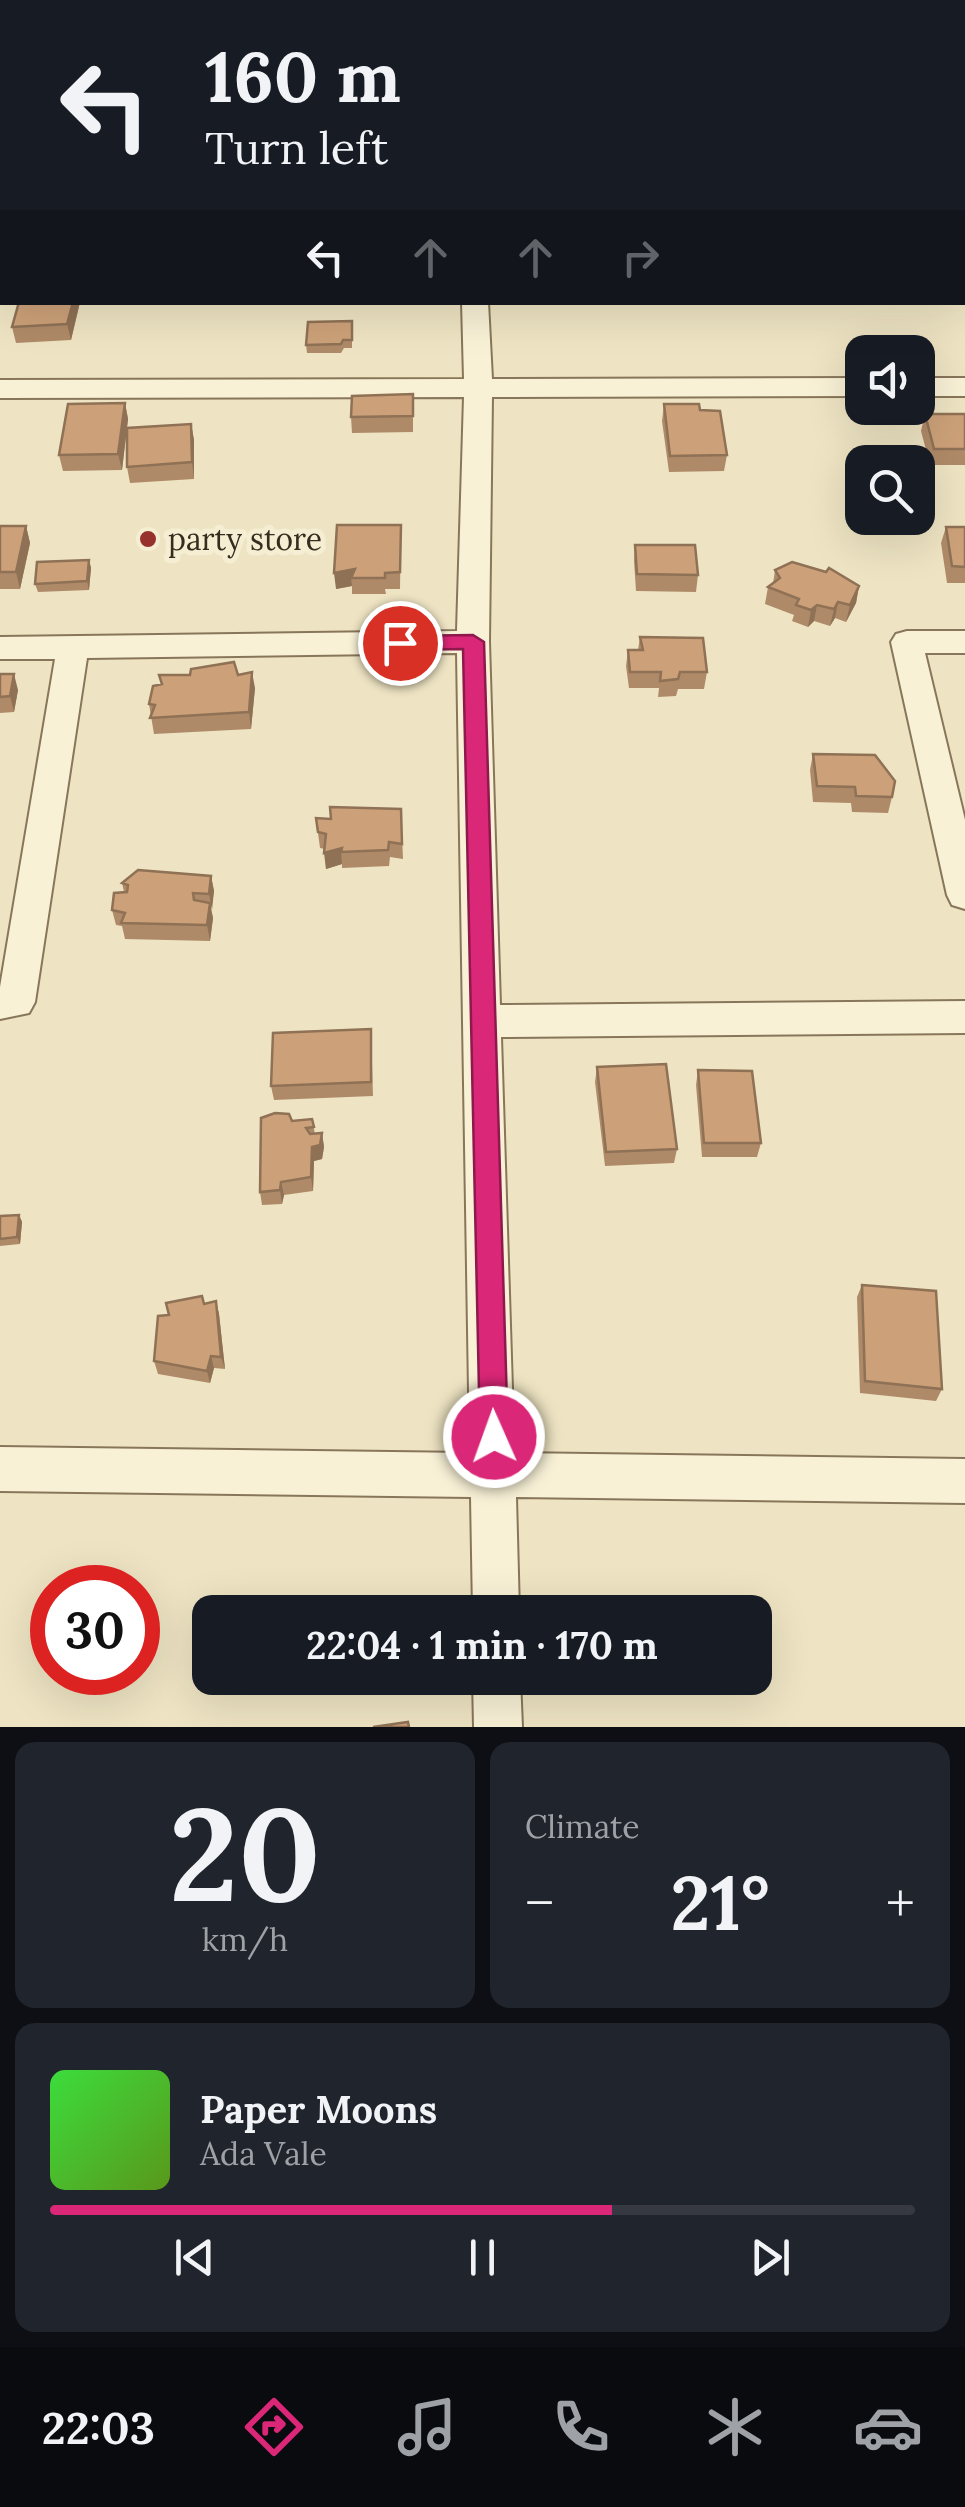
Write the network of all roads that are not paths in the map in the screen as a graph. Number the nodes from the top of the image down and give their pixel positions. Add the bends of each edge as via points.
1 (475, 305) edge
2 (965, 386) edge
3 (845, 387) edge
4 (935, 387) edge
5 (478, 388) junction
6 (0, 389) edge
7 (473, 642) junction
8 (965, 642) edge
9 (73, 647) junction
10 (0, 648) edge
11 (965, 895) edge
12 (0, 1002) edge
13 (965, 1017) edge
14 (483, 1021) junction
15 (0, 1469) edge
16 (495, 1475) junction
17 (965, 1480) edge
18 (496, 1595) edge
19 (497, 1695) edge
20 (498, 1727) edge

1 - 5 street
2 - 4 street
3 - 5 street
5 - 6 street
5 - 7 street
7 - 9 street
7 - 14 street
8 - 11 street via 907,642
9 - 10 street
9 - 12 street via 16,1002
13 - 14 street
14 - 16 street
15 - 16 street
16 - 17 street
16 - 18 street
19 - 20 street

